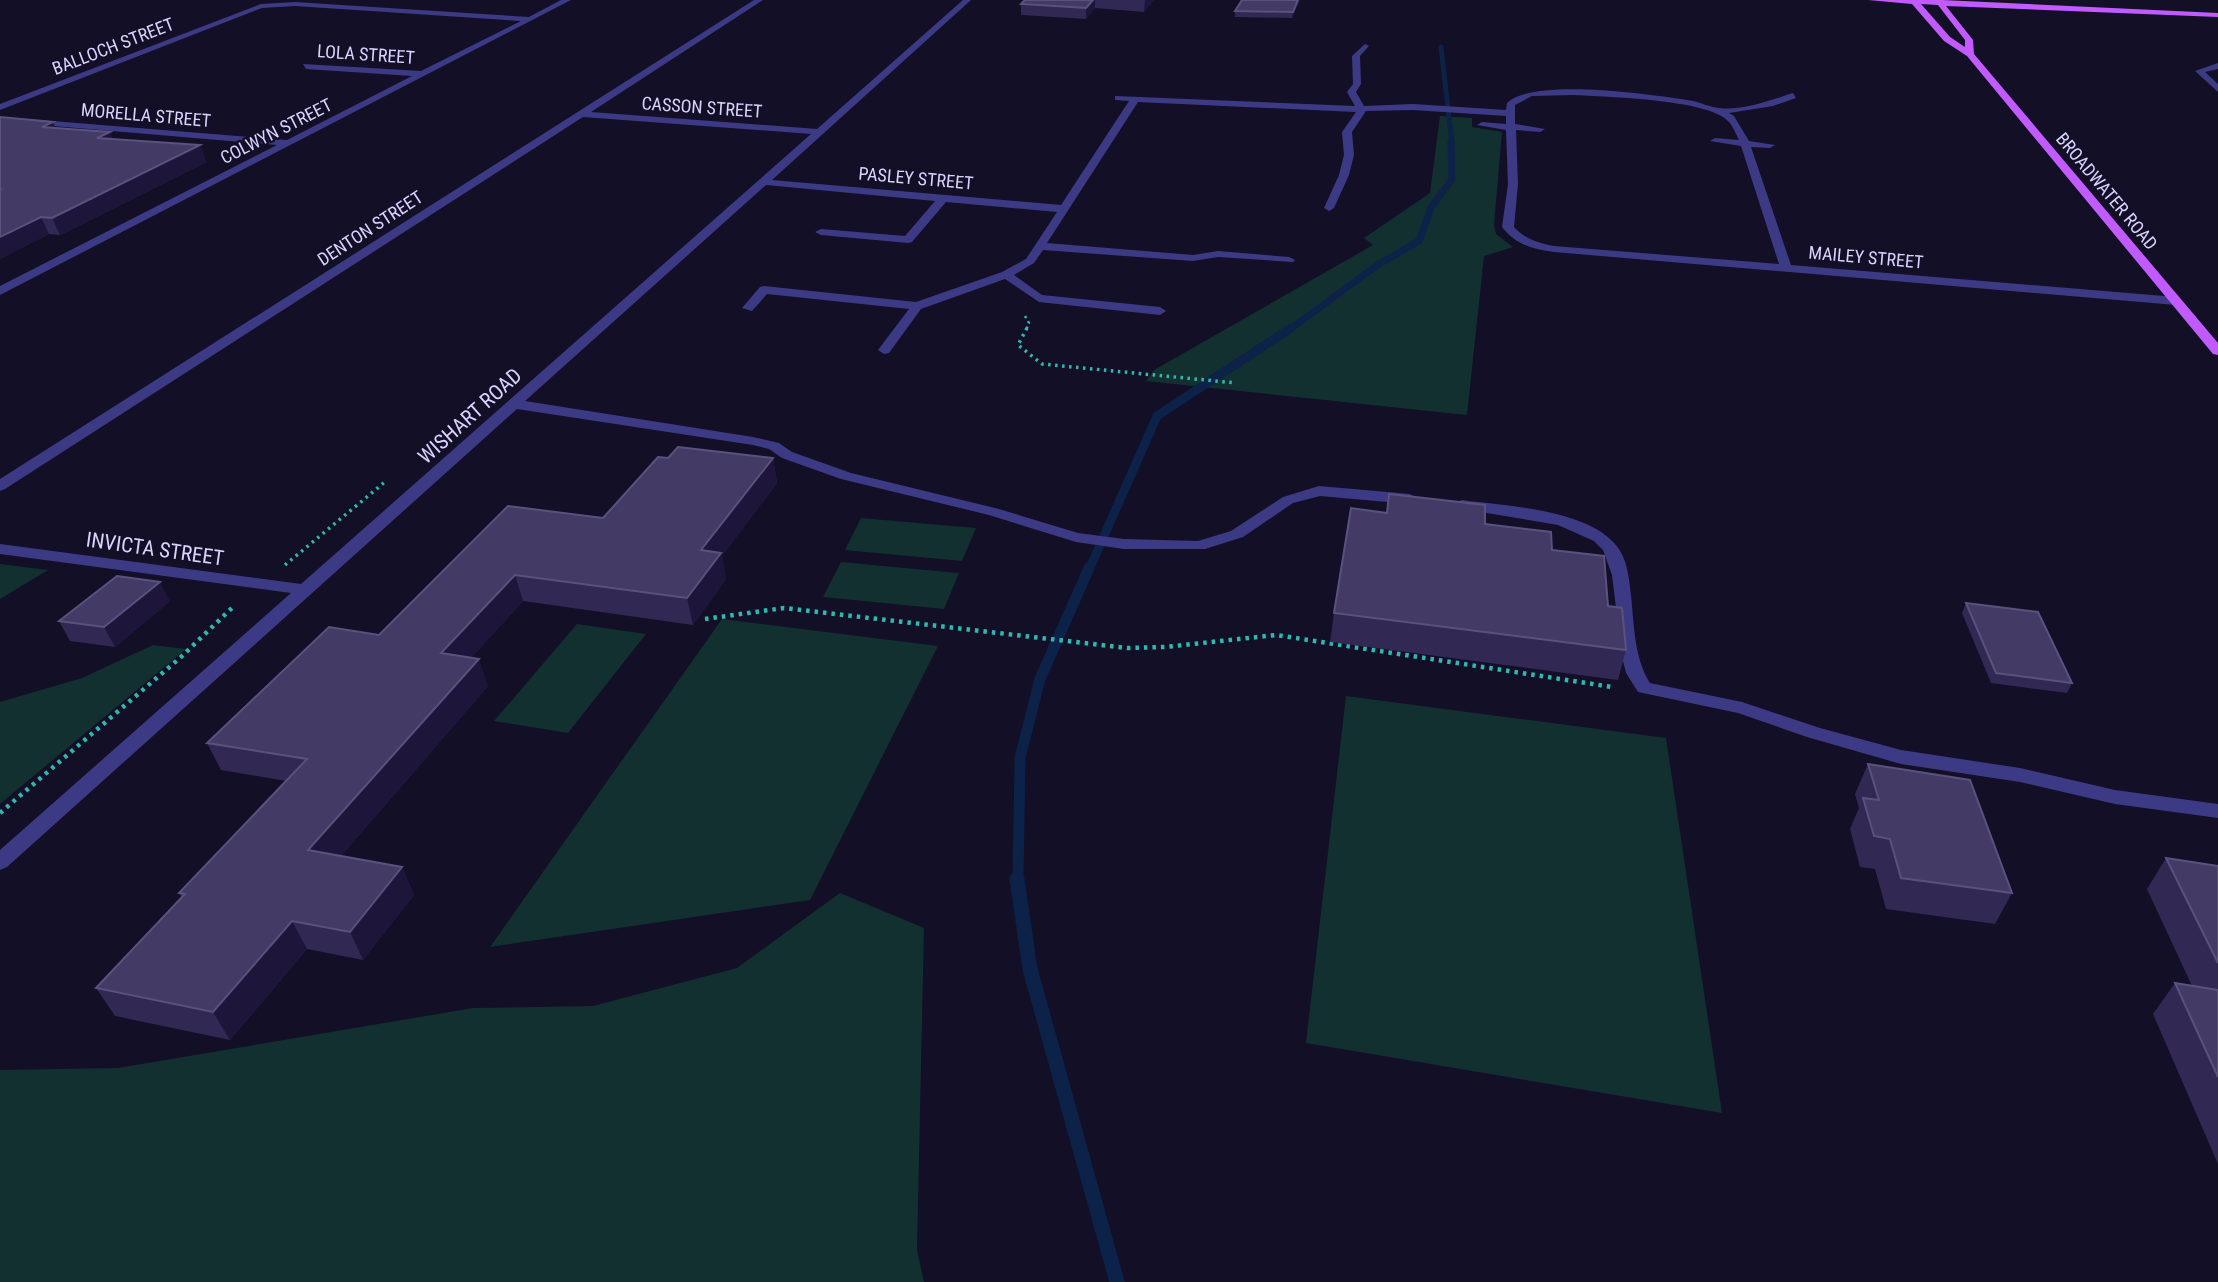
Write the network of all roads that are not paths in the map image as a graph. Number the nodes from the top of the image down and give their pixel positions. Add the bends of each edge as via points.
1 (567, 0) edge
2 (759, 0) edge
3 (967, 0) edge
4 (1857, 0) edge
5 (1871, 0) edge
6 (1969, 0) edge
7 (1914, 1) edge
8 (1939, 2) edge
9 (2023, 8) junction
10 (2190, 14) junction
11 (2218, 15) edge
12 (530, 19) junction
13 (1930, 20) junction
14 (1954, 21) junction
15 (1365, 46) dead end
16 (1970, 54) junction
17 (306, 66) dead end
18 (2218, 66) edge
19 (423, 74) junction
20 (2218, 89) edge
21 (1793, 96) dead end
22 (1118, 98) dead end
23 (1135, 99) junction
24 (0, 107) edge
25 (1362, 110) junction
26 (1723, 111) junction
27 (1510, 113) junction
28 (581, 114) junction
29 (14, 120) edge
30 (1482, 125) dead end
31 (1513, 127) junction
32 (1540, 129) dead end
33 (820, 132) junction
34 (1715, 141) dead end
35 (289, 143) junction
36 (1744, 143) junction
37 (1770, 145) dead end
38 (764, 182) junction
39 (943, 198) junction
40 (1329, 208) dead end
41 (1064, 209) junction
42 (832, 221) dead end
43 (821, 232) junction
44 (812, 242) dead end
45 (1040, 246) junction
46 (1289, 260) dead end
47 (1786, 268) junction
48 (1006, 275) junction
49 (0, 291) edge
50 (2176, 301) junction
51 (918, 306) junction
52 (748, 308) dead end
53 (1160, 312) dead end
54 (884, 350) dead end
55 (2218, 351) edge
56 (515, 404) junction
57 (0, 486) edge
58 (0, 549) edge
59 (305, 590) junction
60 (2218, 811) edge
61 (0, 862) edge

1 - 12 street, COLWYN STREET
2 - 28 street, DENTON STREET
3 - 33 street, WISHART ROAD
4 - 13 main road via 1907,10
5 - 7 main road
6 - 10 main road
7 - 8 main road
7 - 13 main road, BROADWATER ROAD
8 - 9 main road
8 - 14 main road, BROADWATER ROAD
9 - 10 main road
9 - 14 main road via 1968,10
10 - 11 main road
12 - 19 street, COLWYN STREET
12 - 24 street, BALLOCH STREET via 261,6
13 - 16 main road, BROADWATER ROAD
14 - 16 main road, BROADWATER ROAD via 1969,40
15 - 25 street via 1356,56 1357,84 1351,92
16 - 50 main road, BROADWATER ROAD
17 - 19 street, LOLA STREET
18 - 20 street via 2201,68 2200,74
19 - 35 street, COLWYN STREET
21 - 26 street
22 - 23 street
23 - 25 street
23 - 41 street
25 - 27 street via 1431,107
25 - 40 street via 1347,132 1345,175
26 - 27 street via 1685,101 1553,92 1522,96 1510,105
26 - 36 street
27 - 31 street
28 - 33 street, CASSON STREET
28 - 57 street, DENTON STREET
29 - 35 street, MORELLA STREET
30 - 31 street
31 - 32 street
31 - 47 street, MAILEY STREET via 1508,227 1531,245
33 - 38 street, WISHART ROAD
34 - 36 street
35 - 49 street, COLWYN STREET
36 - 37 street
36 - 47 street
38 - 39 street, PASLEY STREET
38 - 56 street, WISHART ROAD
39 - 41 street, PASLEY STREET
39 - 43 street via 908,240
41 - 45 street
42 - 43 street
43 - 44 street
45 - 46 street
45 - 48 street via 1030,261
47 - 50 street, MAILEY STREET
48 - 51 street
48 - 53 street via 1039,298
50 - 55 main road, BROADWATER ROAD
51 - 52 street via 764,290
51 - 54 street
56 - 59 street, WISHART ROAD
56 - 60 street via 753,440 846,476 1076,537 1124,544 1199,546 1237,534 1288,500 1319,491 1540,515 1577,527 1609,546 1618,566 1632,673 1644,688 1742,708 1901,757
58 - 59 street, INVICTA STREET
59 - 61 street, WISHART ROAD

